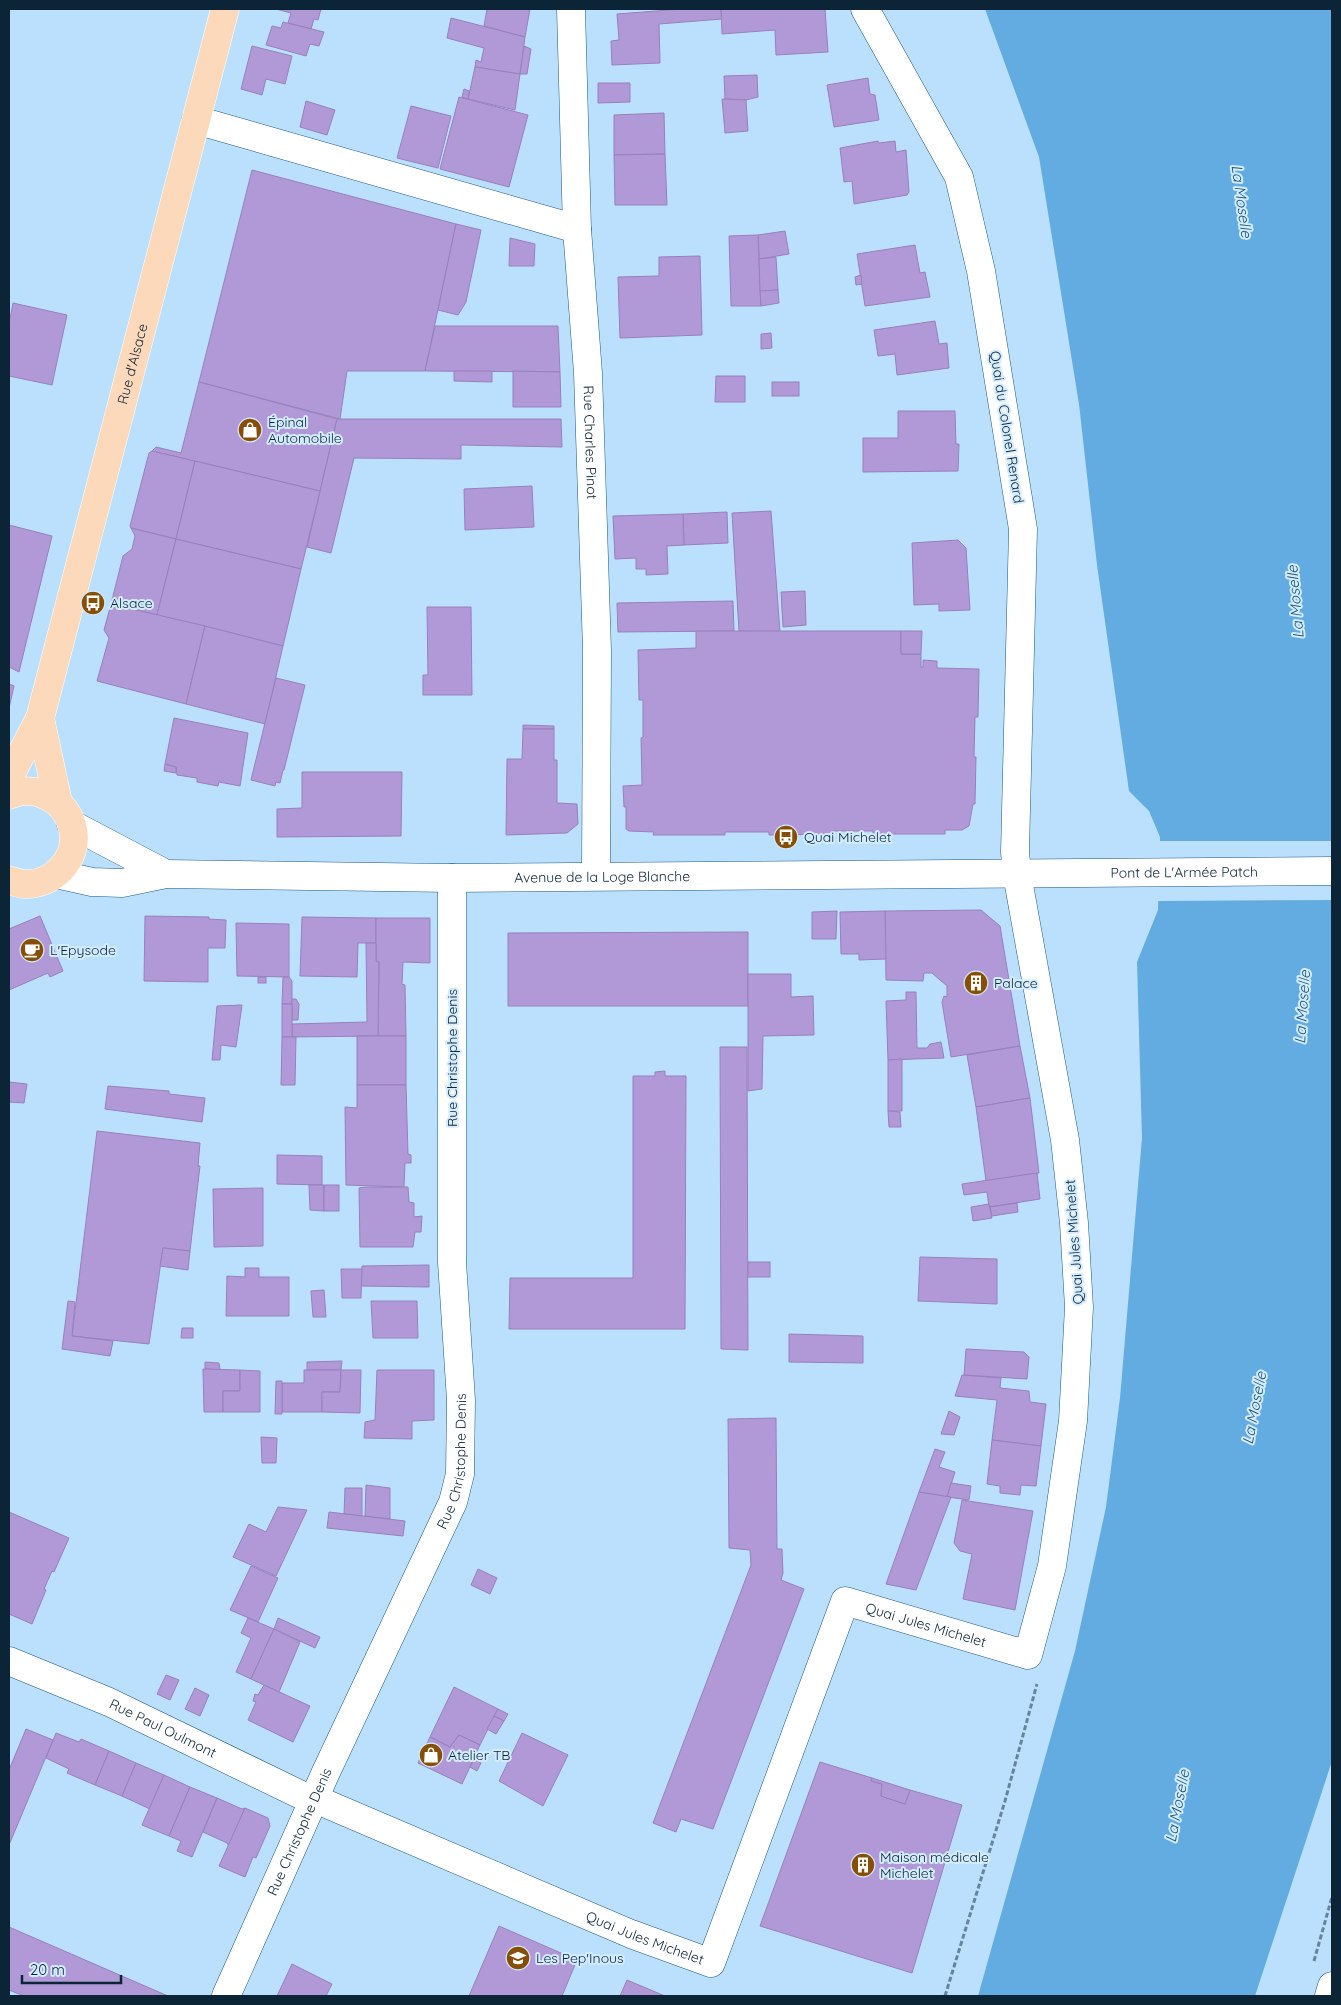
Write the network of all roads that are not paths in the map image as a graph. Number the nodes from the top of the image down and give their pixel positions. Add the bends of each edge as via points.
1 (225, 9) edge
2 (571, 9) edge
3 (866, 9) edge
4 (196, 120) junction
5 (577, 229) junction
6 (40, 718) junction
7 (9, 778) edge
8 (9, 794) edge
9 (65, 813) junction
10 (1332, 871) edge
11 (56, 874) junction
12 (166, 874) junction
13 (1027, 874) junction
14 (596, 876) junction
15 (452, 878) junction
16 (9, 880) edge
17 (9, 1661) edge
18 (315, 1799) junction
19 (1332, 1986) edge
20 (226, 1996) edge
21 (1329, 1996) edge

1 - 4 main road, Rue d'Alsace
2 - 5 street, Rue Charles Pinot
3 - 13 street, Quai du Colonel Renard via 959,177 981,271 1023,529 1015,838
4 - 5 street
4 - 6 main road, Rue d'Alsace
5 - 14 street, Rue Charles Pinot via 588,373 597,650
6 - 7 main road, Rue d'Alsace
6 - 9 main road, Rue d'Alsace
8 - 9 main road via 29,790 44,794
9 - 11 main road, Rue d'Alsace via 73,830 73,847 68,861
9 - 12 street, Avenue de la Loge Blanche
10 - 13 street, Pont de L'Armée Patch
11 - 12 street, Avenue de la Loge Blanche via 92,882 122,883
11 - 16 main road via 40,883 23,884
12 - 15 street, Avenue de la Loge Blanche
13 - 14 street, Avenue de la Loge Blanche
13 - 18 street, Quai Jules Michelet via 1065,1140 1079,1307 1072,1430 1052,1566 1028,1656 845,1601 711,1963 631,1934
14 - 15 street, Avenue de la Loge Blanche
15 - 18 street, Rue Christophe Denis via 452,1262 461,1400 460,1474 453,1502
17 - 18 street, Rue Paul Oulmont via 109,1702 292,1791
18 - 20 street, Rue Christophe Denis
19 - 21 street

